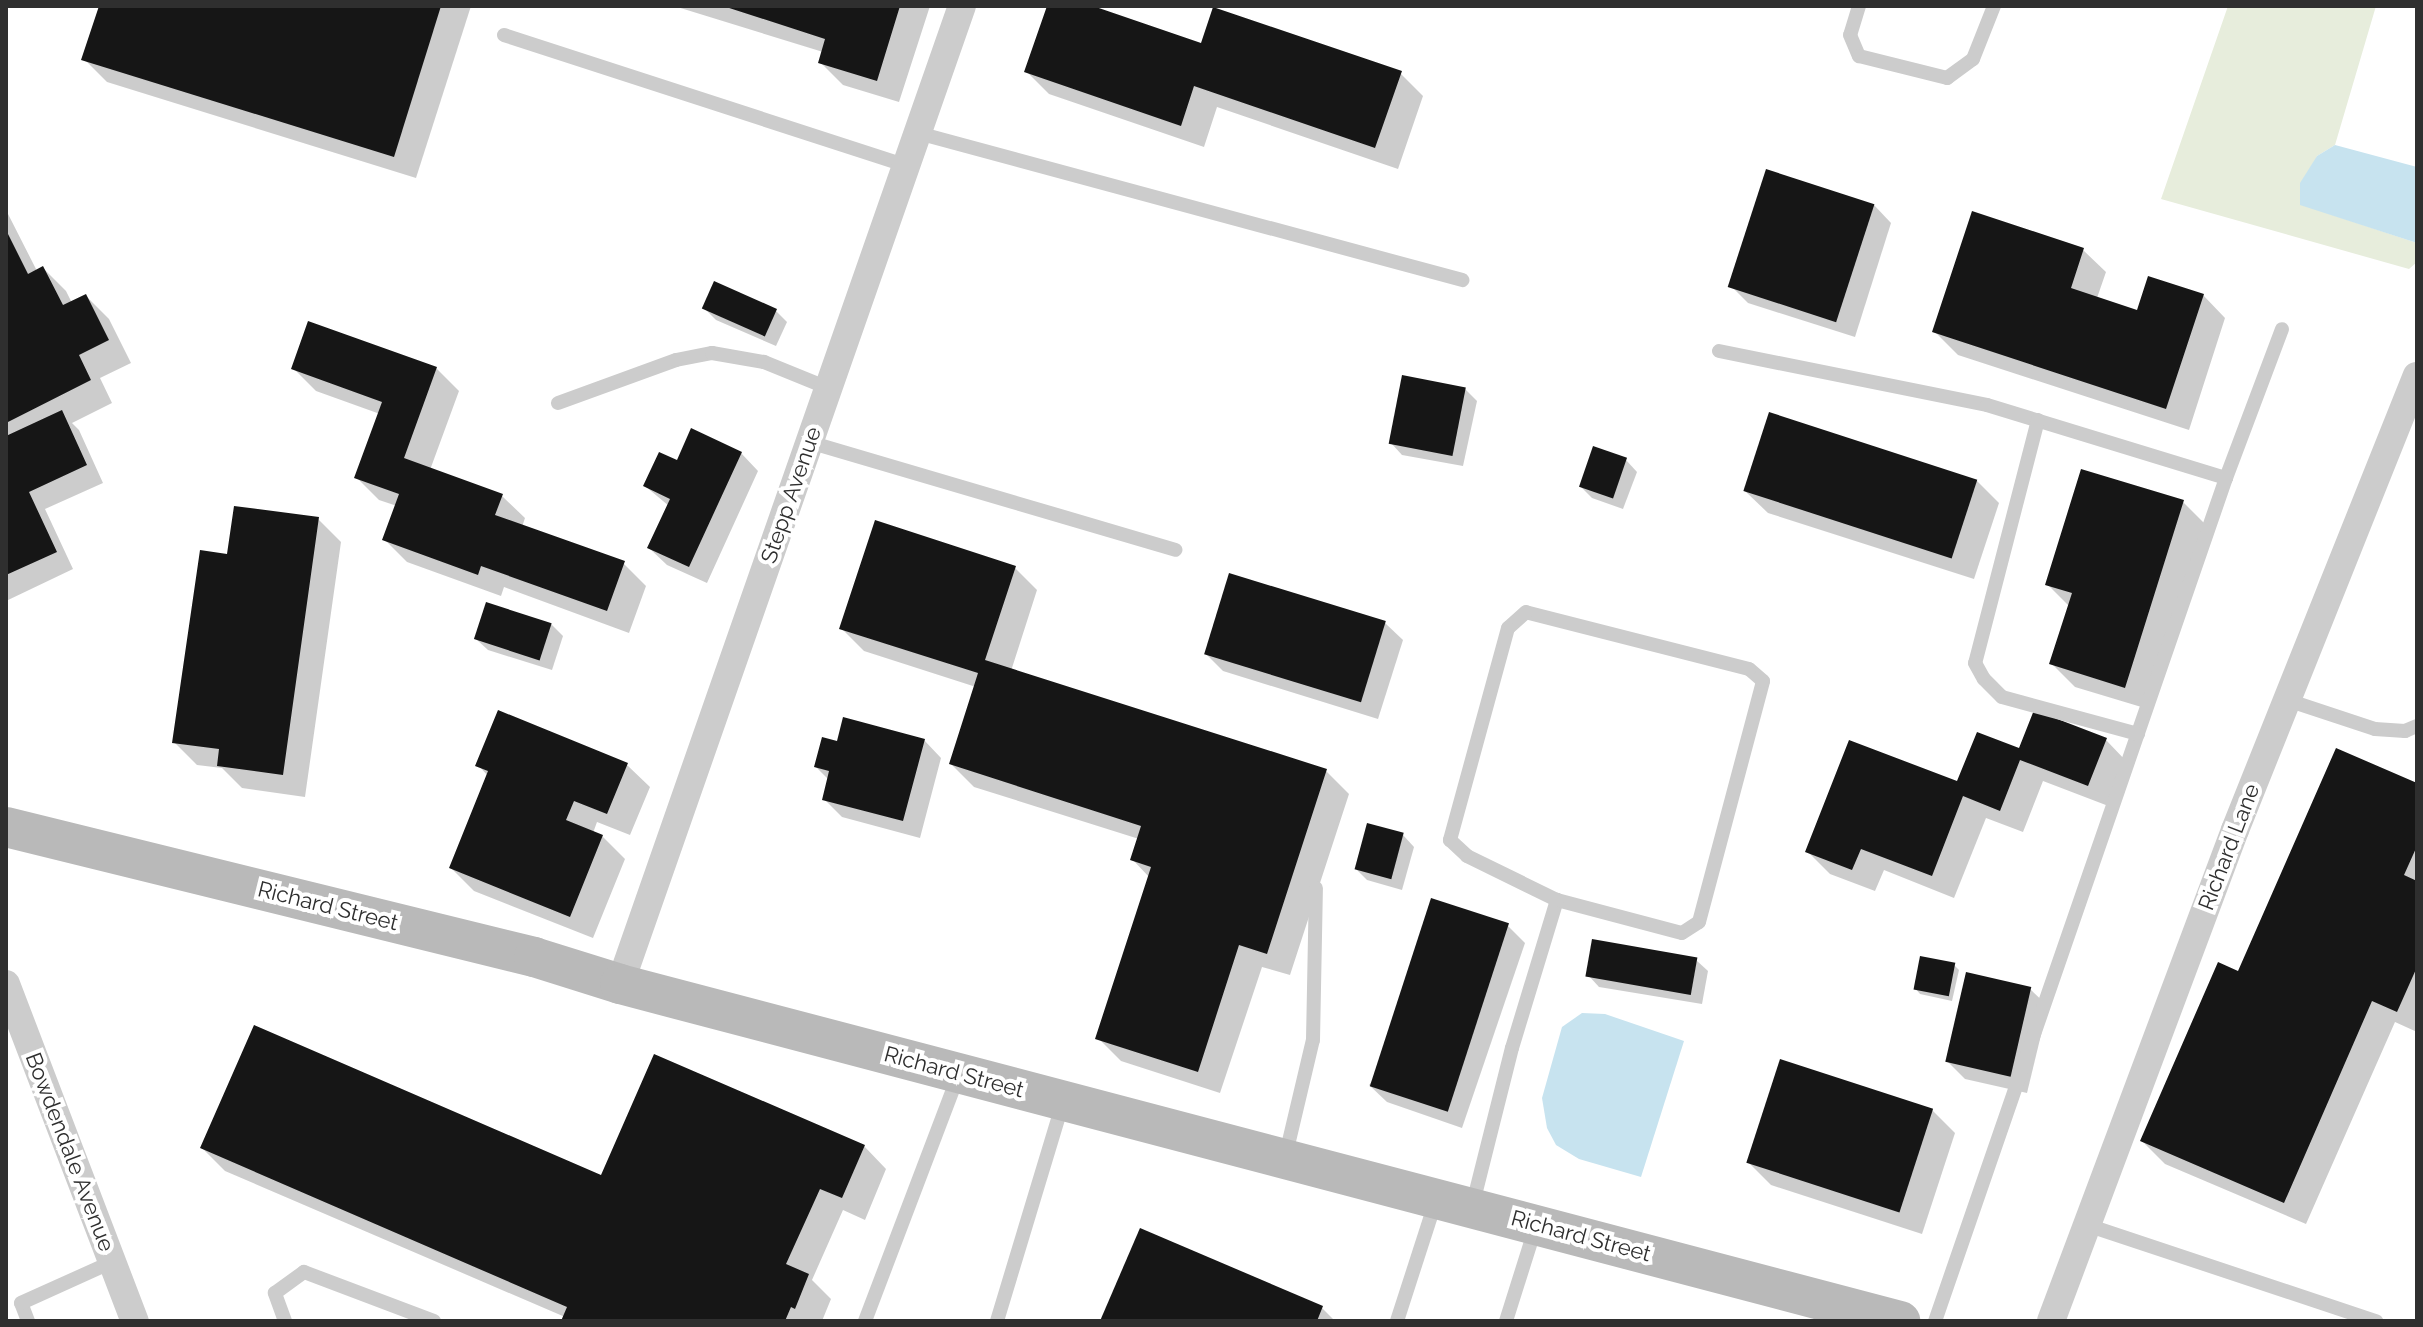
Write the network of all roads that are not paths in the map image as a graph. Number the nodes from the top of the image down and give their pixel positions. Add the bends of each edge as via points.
1 (962, 6) edge
2 (1859, 6) edge
3 (1994, 6) edge
4 (504, 35) dead end
5 (918, 133) junction
6 (906, 166) junction
7 (1462, 280) dead end
8 (2282, 329) dead end
9 (1719, 351) dead end
10 (2417, 376) edge
11 (828, 388) junction
12 (558, 403) dead end
13 (2038, 420) junction
14 (809, 442) junction
15 (2226, 478) junction
16 (1175, 550) dead end
17 (2287, 700) junction
18 (2417, 726) edge
19 (2138, 734) junction
20 (6, 827) edge
21 (1316, 888) dead end
22 (1557, 900) junction
23 (6, 984) edge
24 (620, 984) junction
25 (959, 1074) junction
26 (1064, 1102) junction
27 (1285, 1159) junction
28 (1454, 1203) junction
29 (1537, 1224) junction
30 (2087, 1225) junction
31 (112, 1262) junction
32 (28, 1321) edge
33 (135, 1321) edge
34 (285, 1321) edge
35 (434, 1321) edge
36 (865, 1321) edge
37 (997, 1321) edge
38 (1397, 1321) edge
39 (1506, 1321) edge
40 (1900, 1321) edge
41 (1935, 1321) edge
42 (2051, 1321) edge
43 (2376, 1321) edge

1 - 5 street, Stepp Avenue
2 - 3 lane via 1850,35 1859,56 1947,78 1973,59
4 - 6 lane
5 - 6 street, Stepp Avenue
5 - 7 lane
6 - 11 street, Stepp Avenue
8 - 15 lane
9 - 13 lane
10 - 17 street, Richard Lane
11 - 12 lane via 764,362 712,353 676,360
11 - 14 street, Stepp Avenue
13 - 15 lane
13 - 19 lane via 1975,663 2002,697
14 - 16 lane
14 - 24 street, Stepp Avenue
15 - 19 lane
17 - 18 lane via 2375,729 2405,731
17 - 30 street, Richard Lane
19 - 41 lane
20 - 24 street, Richard Street via 534,957
21 - 27 lane via 1313,1040
22 - 22 lane via 1682,933 1699,922 1763,681 1749,669 1526,612 1508,628 1450,840 1467,856
22 - 28 lane via 1512,1048
23 - 31 street, Bowdendale Avenue
24 - 25 street, Richard Street
25 - 26 street, Richard Street
25 - 36 lane
26 - 27 street, Richard Street
26 - 37 lane
27 - 28 street, Richard Street
28 - 29 street, Richard Street
28 - 38 lane
29 - 39 lane
29 - 40 street, Richard Street
30 - 42 street, Richard Lane
30 - 43 lane
31 - 32 lane via 21,1303
31 - 33 street, Bowdendale Avenue
34 - 35 lane via 275,1293 304,1272

